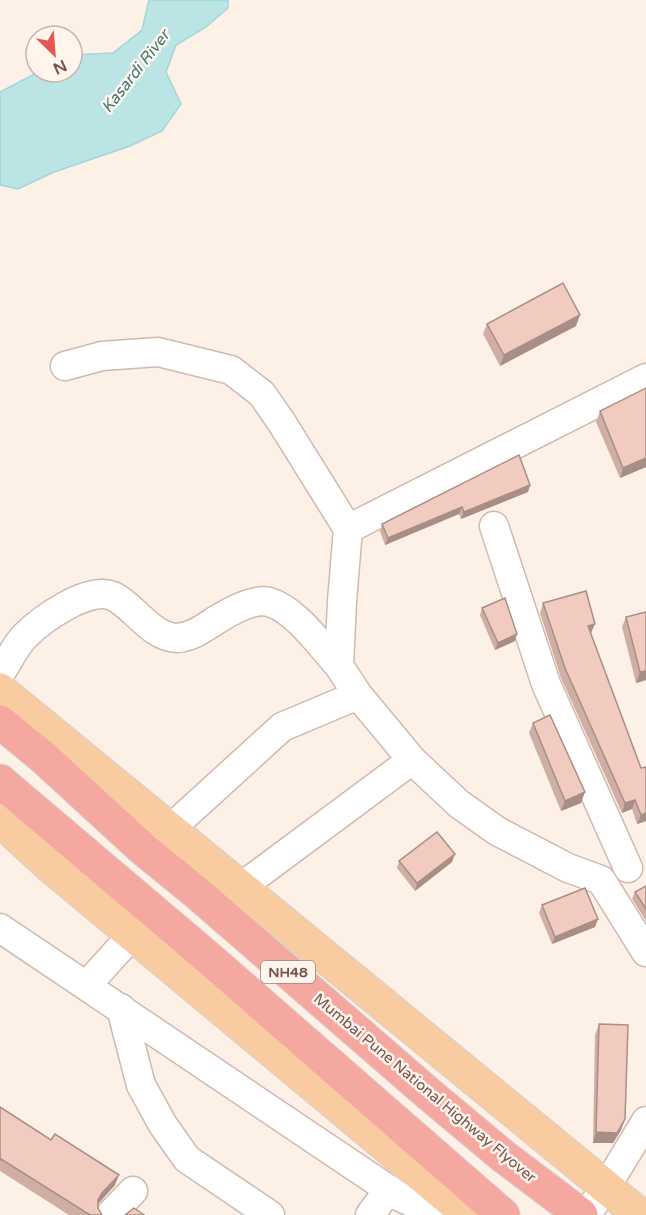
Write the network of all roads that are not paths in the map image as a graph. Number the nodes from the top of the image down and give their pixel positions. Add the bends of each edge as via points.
1 (65, 366) dead end
2 (646, 378) edge
3 (494, 526) dead end
4 (348, 529) junction
5 (339, 666) junction
6 (0, 674) edge
7 (0, 690) edge
8 (358, 695) junction
9 (0, 722) edge
10 (412, 760) junction
11 (0, 782) edge
12 (0, 820) edge
13 (170, 830) junction
14 (637, 865) edge
15 (601, 880) junction
16 (241, 887) junction
17 (0, 927) edge
18 (132, 935) junction
19 (646, 952) edge
20 (87, 985) junction
21 (121, 1008) junction
22 (646, 1121) edge
23 (606, 1187) junction
24 (389, 1188) junction
25 (133, 1191) dead end
26 (110, 1215) edge
27 (270, 1215) edge
28 (370, 1215) edge
29 (441, 1215) edge
30 (469, 1215) edge
31 (503, 1215) edge
32 (581, 1215) edge
33 (586, 1215) edge
34 (643, 1215) edge

1 - 4 street via 102,356 158,352 231,370 262,394
2 - 4 street
3 - 14 street via 546,684
4 - 5 street
5 - 6 street via 288,610 267,601 237,607 190,636 175,638 155,630 114,597 98,594 57,611 24,637
5 - 8 street
7 - 13 main road
8 - 10 street
8 - 13 street via 282,727
9 - 32 highway, Mumbai Pune National Highway Flyover / NH48 via 430,1095
10 - 15 street via 459,804 497,831 568,868
10 - 16 street
11 - 31 highway, NH48
12 - 18 main road
13 - 16 main road
14 - 15 street
15 - 19 street
16 - 23 main road
17 - 20 street
18 - 20 street
18 - 30 main road
20 - 21 street
21 - 24 street
21 - 27 street via 141,1085 187,1159
22 - 23 street
23 - 33 street
23 - 34 main road
24 - 28 street
24 - 29 street
25 - 26 street

